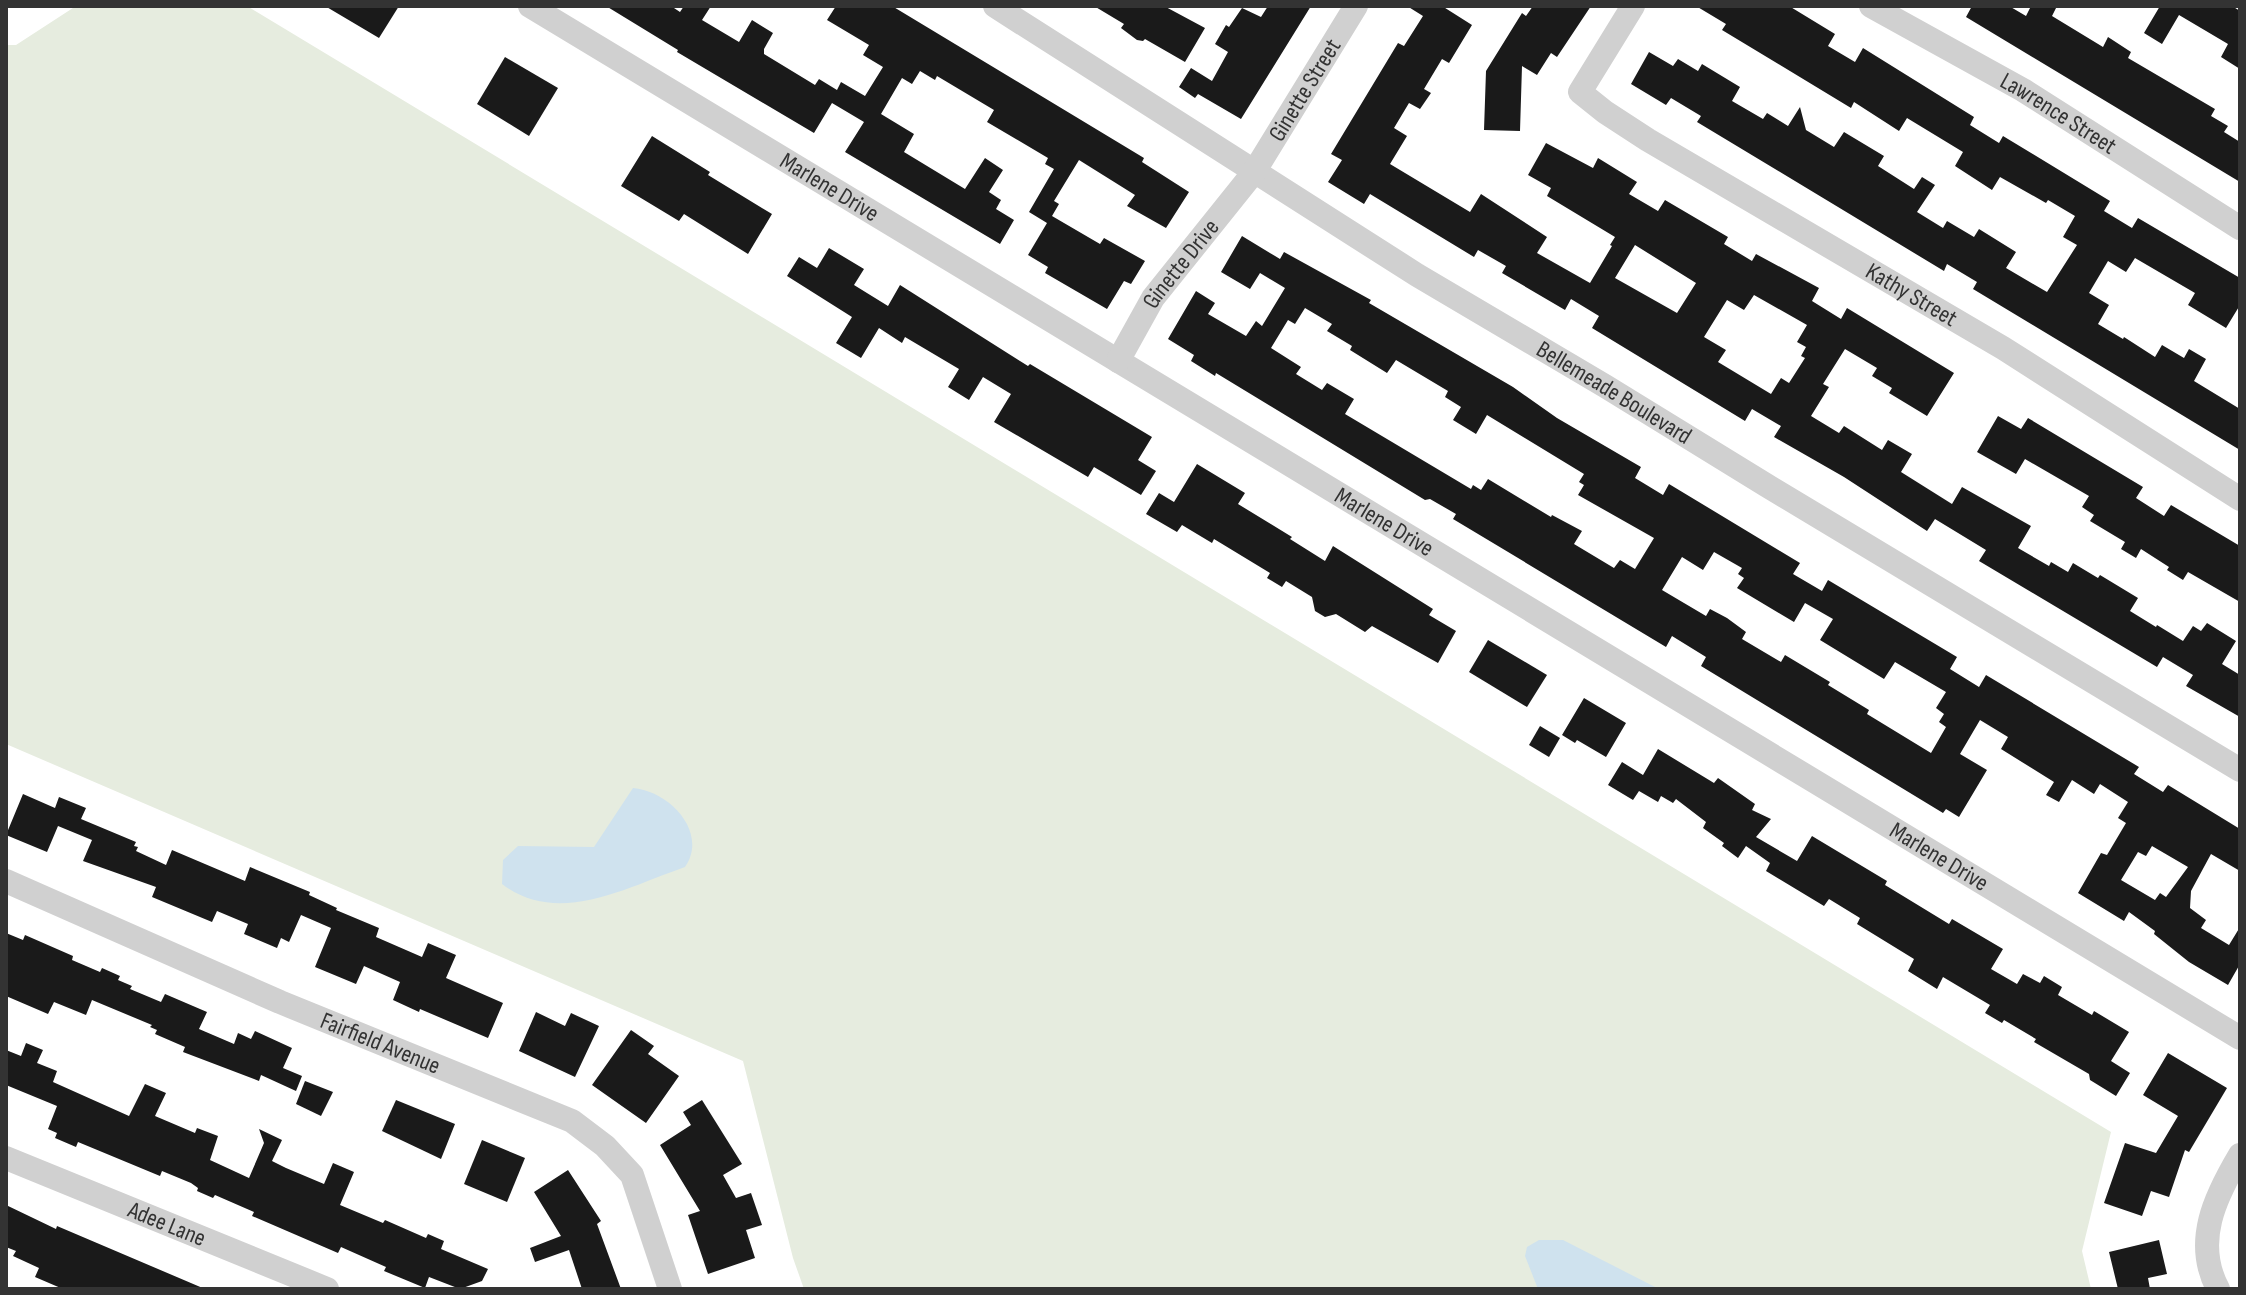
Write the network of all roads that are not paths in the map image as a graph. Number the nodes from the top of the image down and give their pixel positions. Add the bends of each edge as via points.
1 (530, 6) edge
2 (995, 6) edge
3 (1356, 6) edge
4 (1633, 6) edge
5 (1871, 6) edge
6 (1254, 172) junction
7 (2240, 228) edge
8 (1118, 361) junction
9 (2240, 499) edge
10 (2240, 770) edge
11 (6, 881) edge
12 (2240, 1038) edge
13 (2240, 1155) edge
14 (6, 1158) edge
15 (327, 1289) edge
16 (670, 1289) edge
17 (2218, 1289) edge

1 - 8 street, Marlene Drive
2 - 6 street, Bellemeade Boulevard
3 - 6 street, Ginette Street
4 - 9 street, Kathy Street via 1580,92 1648,140 2003,348
5 - 7 street, Lawrence Street via 2023,90
6 - 8 street, Ginette Drive via 1153,298
6 - 10 street, Bellemeade Boulevard
8 - 12 street, Marlene Drive
11 - 16 street, Fairfield Avenue via 280,1002 572,1121 632,1175
13 - 17 street via 2218,1192 2210,1219 2208,1271
14 - 15 street, Adee Lane

